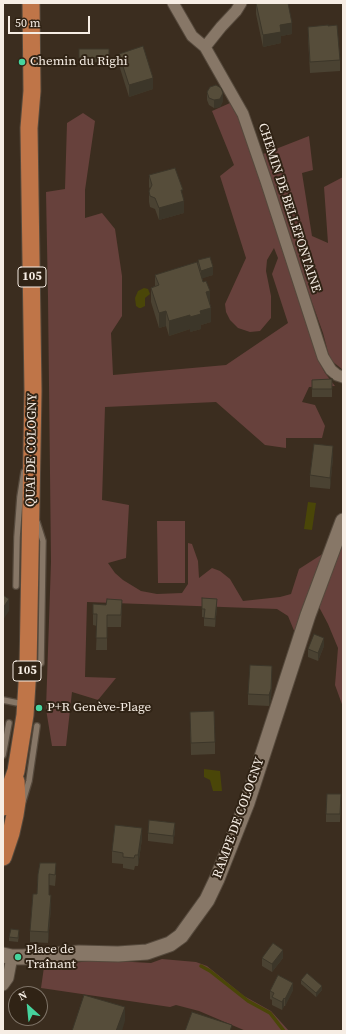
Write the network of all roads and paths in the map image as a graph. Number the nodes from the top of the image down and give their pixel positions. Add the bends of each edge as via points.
1 (21, 3) edge
2 (31, 3) edge
3 (173, 3) edge
4 (241, 3) edge
5 (27, 47) junction
6 (205, 47) junction
7 (343, 377) edge
8 (32, 426) junction
9 (31, 499) junction
10 (343, 521) edge
11 (16, 586) dead end
12 (42, 663) dead end
13 (3, 700) edge
14 (26, 705) junction
15 (9, 723) dead end
16 (37, 726) dead end
17 (3, 755) edge
18 (16, 771) junction
19 (3, 807) edge
20 (11, 833) junction
21 (3, 857) edge
22 (6, 959) edge
23 (6, 981) edge

1 - 5 main road, QUAI DE COLOGNY / 105
2 - 5 main road, QUAI DE COLOGNY / 105
3 - 6 street, CHEMIN DE BELLEFONTAINE via 192,36
4 - 6 street
5 - 8 main road, QUAI DE COLOGNY / 105 via 32,92 29,128
6 - 7 street, CHEMIN DE BELLEFONTAINE via 247,124 323,358 331,370
8 - 9 main road, QUAI DE COLOGNY / 105
8 - 11 lane via 20,497
9 - 12 lane via 43,541
9 - 14 main road, QUAI DE COLOGNY / 105
10 - 22 street, RAMPE DE COLOGNY via 308,615 247,802 220,872 207,900 181,936 170,944 147,952 79,953
13 - 14 lane
14 - 18 main road, QUAI DE COLOGNY / 105
15 - 17 lane
16 - 20 lane via 26,792
18 - 19 main road, QUAI DE COLOGNY / 105
18 - 20 main road, QUAI DE COLOGNY / 105 via 17,802
20 - 21 main road, QUAI DE COLOGNY / 105
22 - 23 street

